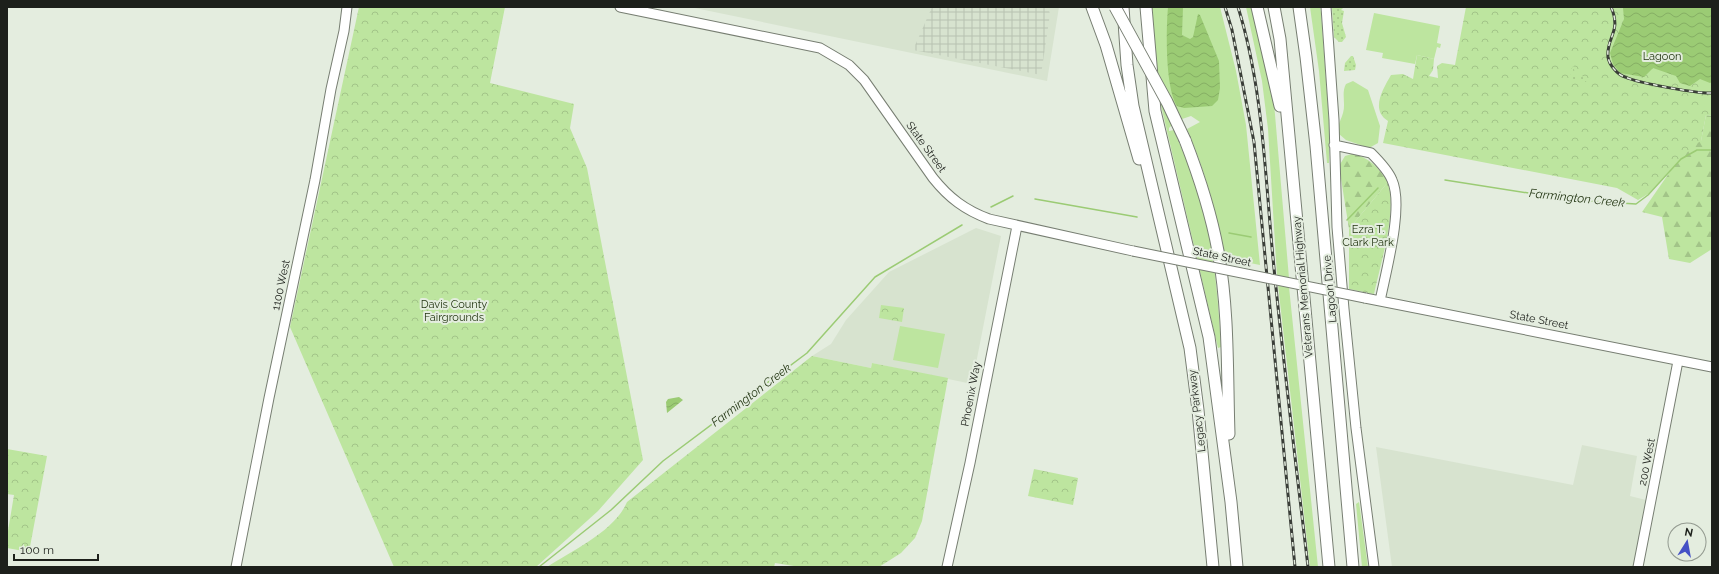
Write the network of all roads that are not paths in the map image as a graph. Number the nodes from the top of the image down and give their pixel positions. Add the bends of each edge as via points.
1 (348, 7) edge
2 (620, 7) edge
3 (1092, 7) edge
4 (1115, 7) edge
5 (1123, 7) edge
6 (1146, 7) edge
7 (1258, 7) edge
8 (1274, 7) edge
9 (1299, 7) edge
10 (1326, 7) edge
11 (1334, 145) junction
12 (1290, 148) junction
13 (1017, 226) junction
14 (1169, 257) junction
15 (1380, 301) junction
16 (1678, 361) junction
17 (1712, 367) edge
18 (1231, 502) junction
19 (236, 567) edge
20 (946, 567) edge
21 (1213, 567) edge
22 (1237, 567) edge
23 (1329, 567) edge
24 (1353, 567) edge
25 (1374, 567) edge
26 (1638, 567) edge

1 - 19 street, 1100 West
2 - 13 street, State Street via 800,42 832,54 857,72 945,193 956,203 977,215
3 - 14 highway via 1106,45
4 - 18 highway, bridge via 1185,140 1210,213 1223,291
5 - 14 highway via 1126,59 1133,106
6 - 18 highway via 1155,111 1209,337
7 - 12 highway
8 - 12 highway, Veterans Memorial Highway via 1280,39
9 - 24 highway via 1315,138
10 - 11 street, Lagoon Drive
11 - 15 street via 1371,153 1392,179 1397,212
11 - 25 street, Lagoon Drive via 1344,309
12 - 23 highway, Veterans Memorial Highway
13 - 15 street, State Street, bridge
13 - 20 street, Phoenix Way via 970,463
14 - 21 highway, Legacy Parkway via 1190,348
15 - 16 street, State Street
16 - 17 street, State Street
16 - 26 street, 200 West
18 - 22 highway

